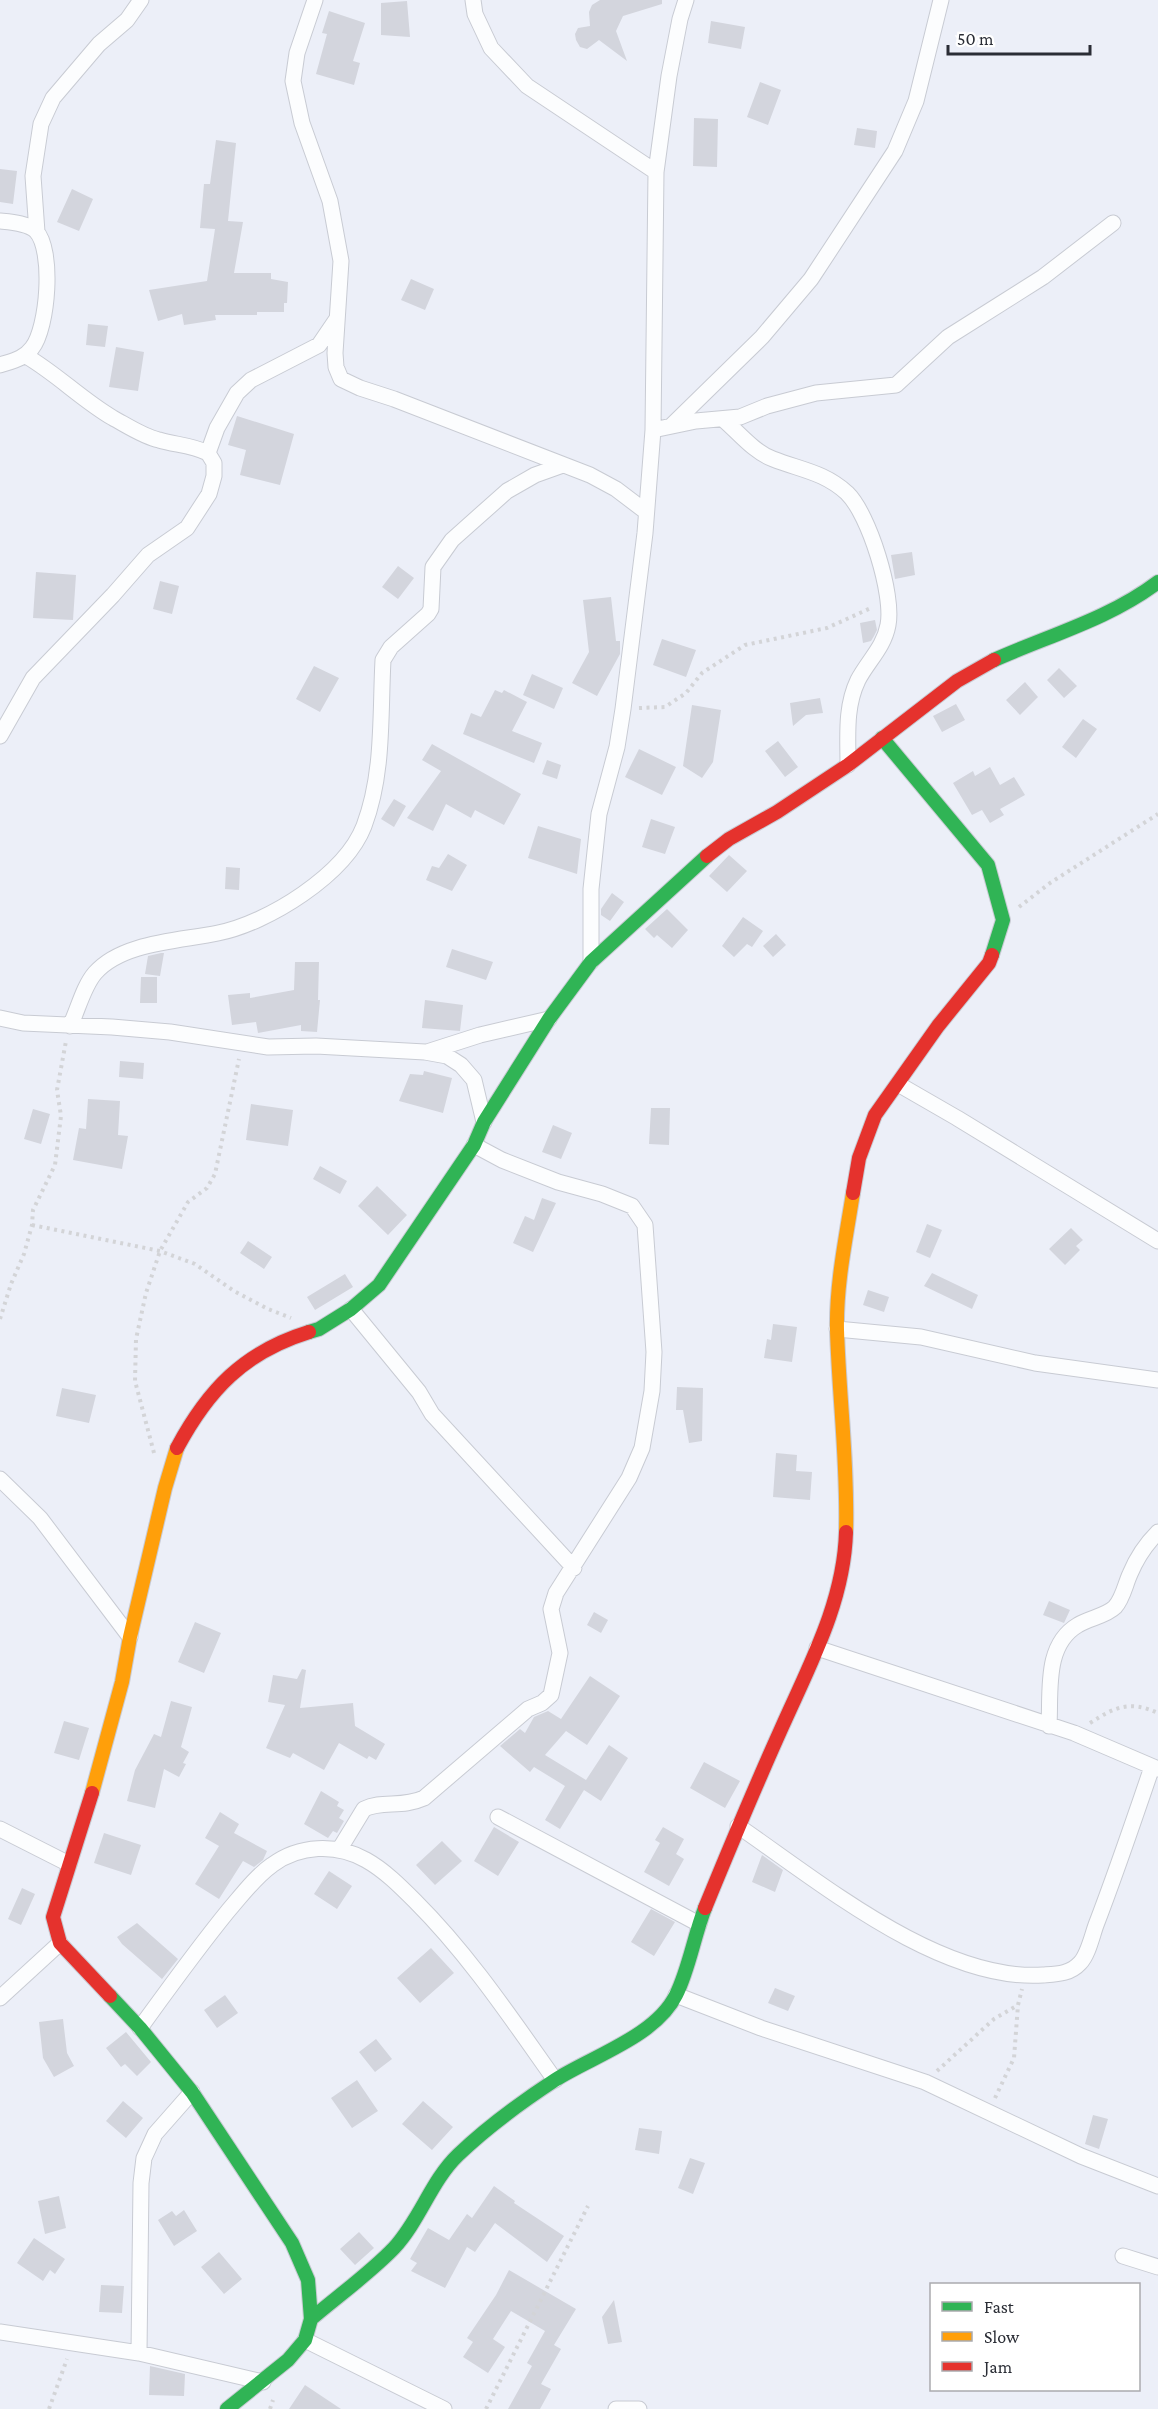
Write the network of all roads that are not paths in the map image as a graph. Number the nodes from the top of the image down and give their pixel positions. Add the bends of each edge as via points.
1 (141, 0) edge
2 (315, 0) edge
3 (473, 0) edge
4 (686, 0) edge
5 (941, 0) edge
6 (656, 172) junction
7 (0, 221) edge
8 (1113, 223) dead end
9 (37, 232) junction
10 (336, 320) junction
11 (26, 356) junction
12 (0, 365) edge
13 (724, 420) junction
14 (672, 425) junction
15 (653, 430) junction
16 (208, 453) junction
17 (563, 465) junction
18 (645, 511) junction
19 (1158, 582) edge
20 (0, 736) edge
21 (882, 738) junction
22 (848, 765) junction
23 (591, 962) junction
24 (0, 1018) edge
25 (549, 1019) junction
26 (70, 1026) junction
27 (425, 1052) junction
28 (898, 1084) junction
29 (484, 1122) junction
30 (474, 1145) junction
31 (1158, 1241) edge
32 (351, 1310) junction
33 (837, 1329) junction
34 (1158, 1380) edge
35 (0, 1479) edge
36 (1158, 1532) edge
37 (574, 1568) junction
38 (130, 1637) junction
39 (817, 1648) junction
40 (1049, 1726) junction
41 (1155, 1768) edge
42 (498, 1817) dead end
43 (738, 1826) junction
44 (0, 1829) edge
45 (339, 1850) junction
46 (69, 1864) junction
47 (699, 1924) junction
48 (60, 1943) junction
49 (676, 1995) junction
50 (0, 1998) edge
51 (141, 2028) junction
52 (555, 2080) junction
53 (192, 2092) junction
54 (1158, 2186) edge
55 (1123, 2256) dead end
56 (1158, 2267) edge
57 (311, 2319) junction
58 (0, 2332) edge
59 (305, 2340) junction
60 (139, 2353) junction
61 (263, 2382) junction
62 (227, 2409) edge
63 (444, 2409) edge
64 (616, 2409) edge
65 (639, 2409) edge

1 - 9 street via 53,98 40,124 33,176
2 - 10 street via 297,53 293,81 302,123 330,201 341,261
3 - 6 street via 490,48 527,86
4 - 6 street via 671,65
5 - 14 street via 916,101 895,151 811,279 762,337
6 - 15 street
7 - 9 street
8 - 13 street via 1043,277 948,337 896,385 797,396
9 - 11 street via 46,258 46,293 39,335
10 - 16 street via 319,345 251,380 237,393
10 - 17 street via 336,367 341,379
11 - 12 street
11 - 16 street via 114,419 158,440
13 - 14 street
13 - 22 street via 772,459 818,473 846,493 859,507 869,530 880,563 889,623 883,644 867,663 850,704
14 - 15 street
15 - 18 street
16 - 20 street via 214,463 209,494 187,528 148,555 33,678
17 - 18 street via 616,489
17 - 26 street via 534,475 507,491 452,540 434,567 431,609 391,647 383,660 380,749 372,801 363,829 346,857 310,889 278,910 222,932 129,949 95,973
18 - 23 street via 623,709 598,814 591,889
19 - 21 street via 1134,600 996,659 957,681
21 - 22 street
21 - 28 street via 988,865 1004,920 989,963
22 - 23 street via 699,861
23 - 25 street
24 - 26 street
25 - 27 street
25 - 29 street
26 - 27 street via 170,1032 243,1044
27 - 29 street via 447,1056 474,1080
28 - 31 street
28 - 33 street via 875,1115 859,1158 838,1289
29 - 30 street
30 - 32 street via 379,1285
30 - 37 street via 558,1182 632,1206 645,1225 654,1352 642,1448 629,1478
32 - 37 street via 419,1392 432,1414
32 - 38 street via 253,1359 214,1390 192,1420 176,1450 165,1488
33 - 34 street via 921,1337 1035,1363
33 - 39 street via 848,1489 845,1555 831,1615
35 - 38 street via 40,1518
36 - 40 street via 1137,1558 1114,1609 1089,1618 1059,1641 1053,1659
37 - 45 street via 556,1593 551,1609 560,1653 551,1695 528,1709 424,1798 411,1804 364,1809
38 - 46 street via 99,1772
39 - 40 street
39 - 43 street
40 - 41 street
41 - 43 street via 1082,1962 1067,1972 1025,1976 1000,1973 954,1959 894,1933
42 - 47 street
43 - 47 street
44 - 46 street
45 - 51 street via 319,1847 299,1851 272,1865 240,1896 195,1951
45 - 52 street via 366,1860 398,1884 432,1918 502,2004
46 - 48 street via 53,1917
47 - 49 street
48 - 50 street
48 - 51 street
49 - 52 street via 661,2016 642,2031
49 - 54 street via 761,2028 925,2082 1081,2156
51 - 53 street
52 - 57 street via 456,2157 394,2248
53 - 57 street via 292,2244 308,2280
53 - 60 street via 155,2134 144,2158
55 - 56 street
57 - 59 street
58 - 60 street
59 - 61 street
59 - 63 street
60 - 61 street
61 - 62 street
64 - 65 street

